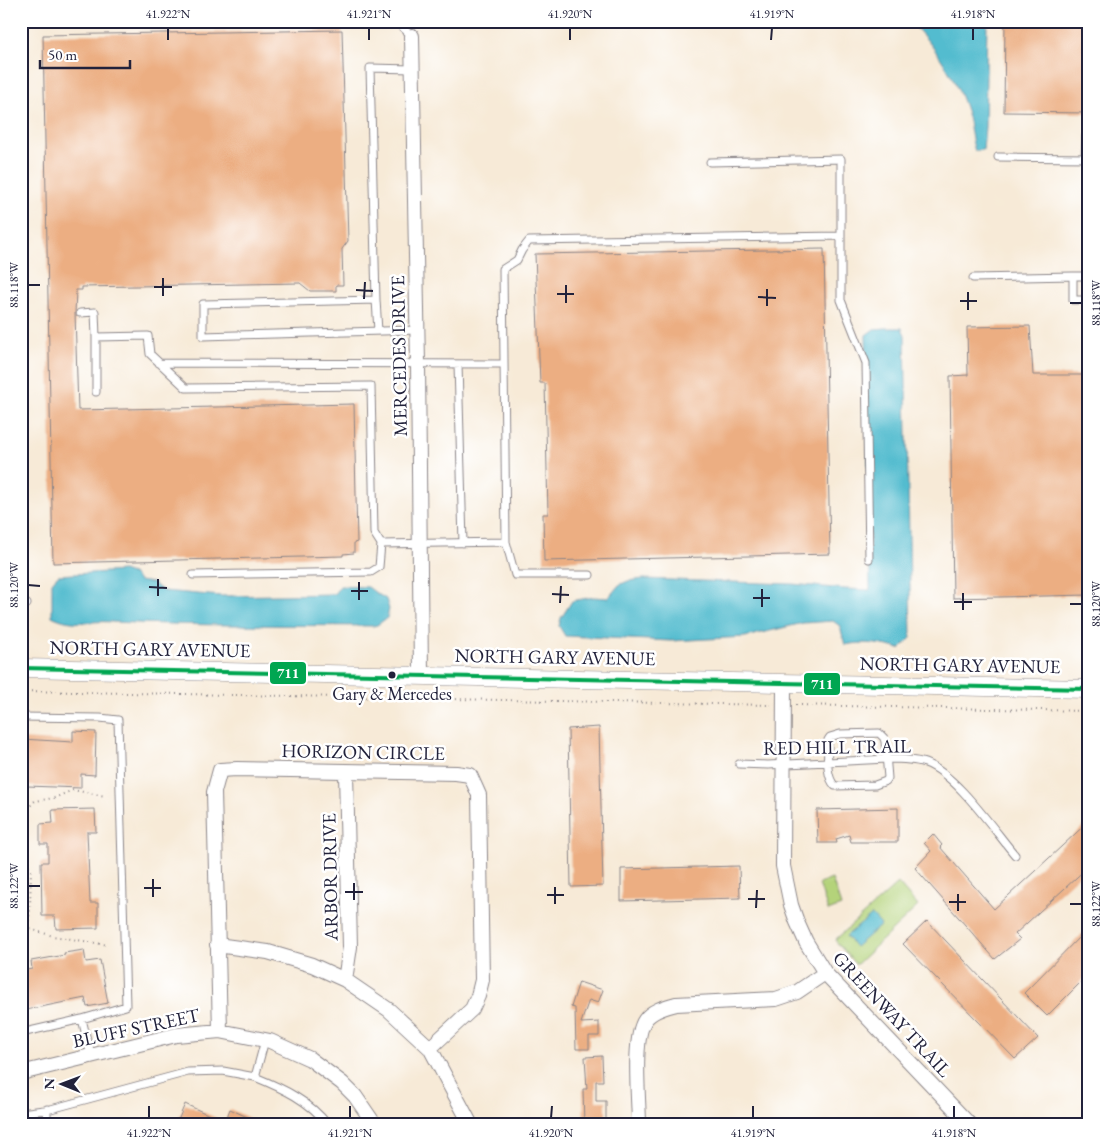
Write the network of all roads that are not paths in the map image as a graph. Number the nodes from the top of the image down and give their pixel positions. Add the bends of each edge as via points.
1 (395, 21) edge
2 (412, 36) joint
3 (412, 68) junction
4 (1089, 136) edge
5 (998, 157) dead end
6 (1087, 158) edge
7 (710, 162) dead end
8 (841, 236) junction
9 (1073, 276) junction
10 (1089, 276) edge
11 (973, 278) dead end
12 (376, 300) junction
13 (1089, 300) edge
14 (80, 313) dead end
15 (418, 330) junction
16 (378, 331) junction
17 (96, 337) junction
18 (159, 363) junction
19 (418, 364) junction
20 (458, 364) junction
21 (504, 364) junction
22 (96, 392) dead end
23 (506, 542) junction
24 (462, 543) junction
25 (381, 544) junction
26 (420, 544) junction
27 (869, 559) dead end
28 (193, 575) dead end
29 (590, 576) dead end
30 (21, 668) edge
31 (421, 676) junction
32 (784, 682) junction
33 (1089, 689) edge
34 (21, 717) edge
35 (887, 759) junction
36 (828, 762) junction
37 (739, 764) dead end
38 (784, 764) junction
39 (346, 772) junction
40 (1014, 856) dead end
41 (217, 945) junction
42 (825, 973) junction
43 (345, 980) junction
44 (82, 1019) junction
45 (220, 1031) junction
46 (21, 1032) edge
47 (265, 1040) junction
48 (430, 1048) junction
49 (91, 1056) junction
50 (21, 1073) edge
51 (254, 1077) junction
52 (47, 1109) junction
53 (21, 1113) edge
54 (47, 1125) edge
55 (328, 1125) edge
56 (376, 1125) edge
57 (471, 1125) edge
58 (639, 1125) edge
59 (970, 1125) edge

1 - 2 lane
2 - 3 street, MERCEDES DRIVE
3 - 12 lane via 370,68
3 - 15 street, MERCEDES DRIVE
4 - 6 lane via 1086,136
5 - 6 lane
7 - 8 lane via 841,159
8 - 21 lane via 529,241 517,260 503,269
8 - 27 lane via 842,300 866,363
9 - 10 lane
9 - 11 lane
9 - 13 lane via 1073,300
12 - 16 lane
12 - 16 lane via 203,304 204,336
14 - 17 lane via 95,312
15 - 16 lane
15 - 19 street, MERCEDES DRIVE
17 - 18 lane via 148,336 150,354
17 - 22 lane
18 - 19 lane
18 - 25 lane via 186,388 371,386 374,533
19 - 20 lane
19 - 26 street, MERCEDES DRIVE
20 - 21 lane
20 - 24 lane
21 - 23 lane
23 - 24 lane
23 - 29 lane via 515,575
24 - 26 lane
25 - 26 lane
25 - 28 lane via 379,567 371,572
26 - 31 street, MERCEDES DRIVE
30 - 31 street, NORTH GARY AVENUE
31 - 32 street, NORTH GARY AVENUE
32 - 33 street, NORTH GARY AVENUE
32 - 38 street, GREENWAY TRAIL
34 - 44 lane via 118,720 126,1006
35 - 36 lane, RED HILL TRAIL
35 - 36 lane via 888,778 876,785 835,786
35 - 36 lane via 884,738 879,733 840,734 828,740
35 - 40 lane, RED HILL TRAIL via 924,763 941,771 956,784
36 - 38 lane, RED HILL TRAIL
37 - 38 lane, RED HILL TRAIL
38 - 42 street, GREENWAY TRAIL via 782,843 785,878 797,922
39 - 41 street, HORIZON CIRCLE via 220,770 214,792
39 - 43 street, ARBOR DRIVE via 350,948
39 - 48 street, HORIZON CIRCLE via 470,775 479,795 482,980 472,1009
41 - 43 street via 268,952 312,965
41 - 45 street, HORIZON CIRCLE
42 - 58 street via 797,992 776,999 676,1004 644,1013 639,1034
42 - 59 street, GREENWAY TRAIL
43 - 48 street via 389,1010
44 - 46 lane
44 - 49 lane
45 - 47 street, BLUFF STREET
45 - 49 street, BLUFF STREET via 176,1035
47 - 51 lane
47 - 56 street, BLUFF STREET via 324,1068 355,1096
48 - 57 street
49 - 50 street, BLUFF STREET
51 - 52 lane via 223,1071 188,1072
51 - 55 lane via 296,1096 322,1116
52 - 53 lane
52 - 54 lane

